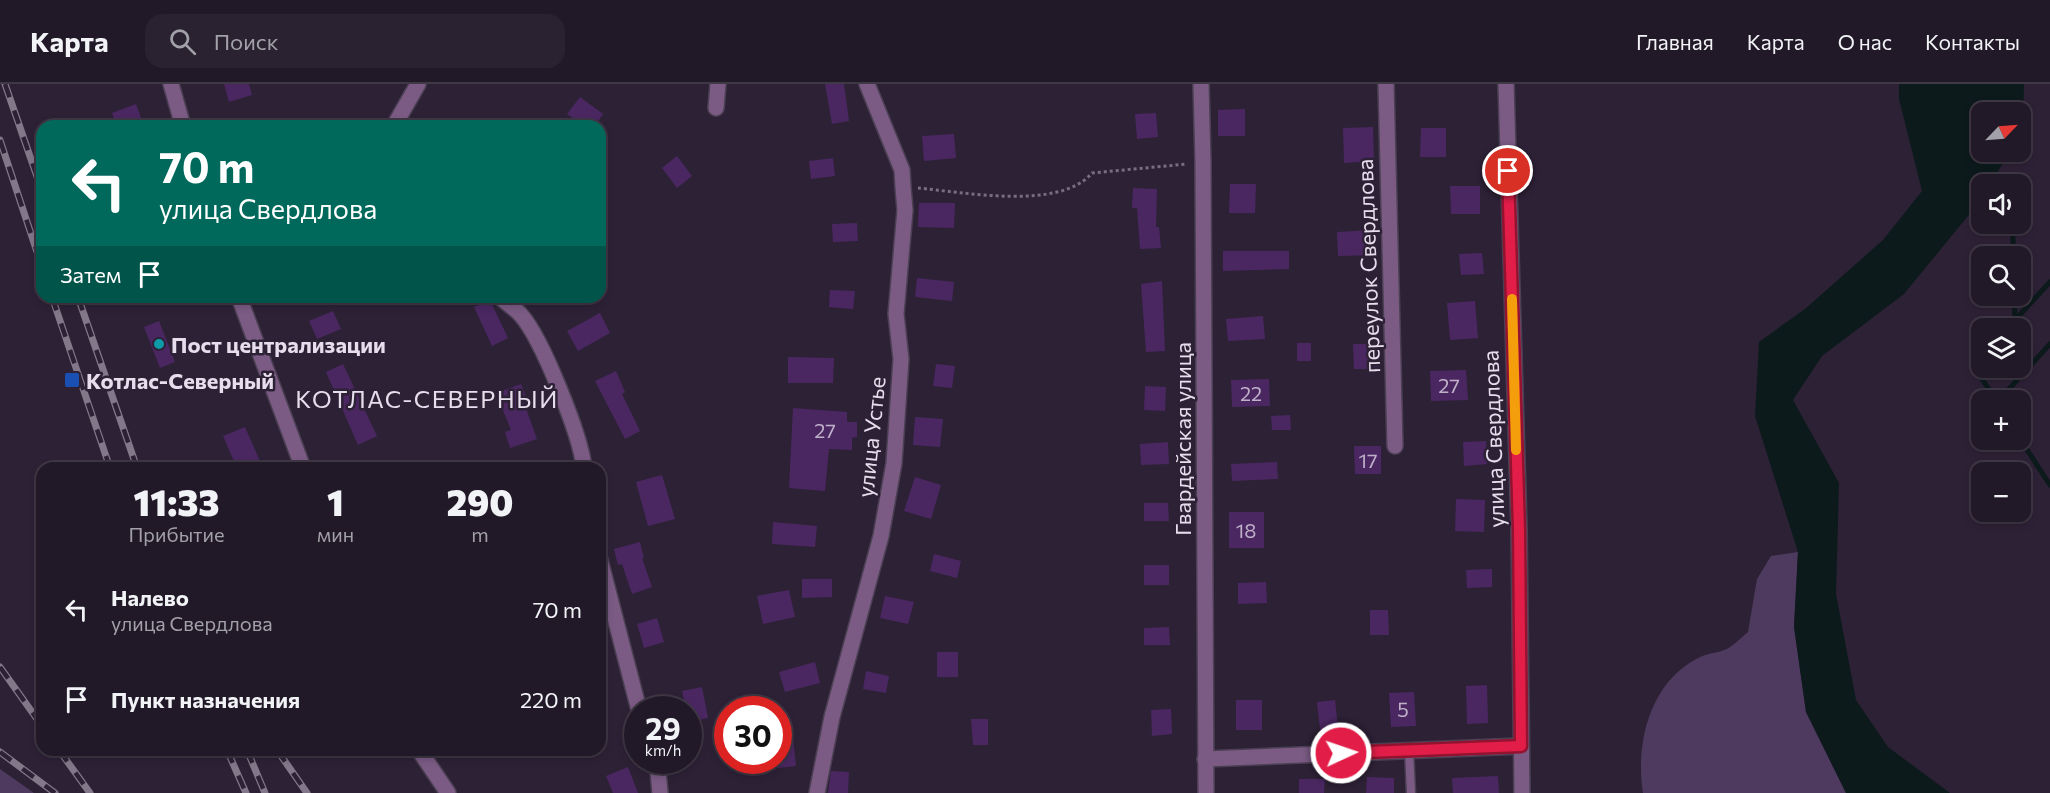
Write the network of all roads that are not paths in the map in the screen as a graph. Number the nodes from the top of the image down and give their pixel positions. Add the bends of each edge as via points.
1 (171, 84) edge
2 (418, 84) edge
3 (718, 84) edge
4 (867, 84) edge
5 (1201, 84) edge
6 (1386, 84) edge
7 (1506, 84) edge
8 (716, 108) dead end
9 (181, 120) edge
10 (397, 120) edge
11 (241, 303) edge
12 (507, 303) edge
13 (1395, 446) dead end
14 (301, 462) edge
15 (584, 462) edge
16 (606, 583) edge
17 (635, 696) edge
18 (1521, 746) junction
19 (1409, 750) junction
20 (423, 756) edge
21 (1205, 759) junction
22 (658, 774) edge
23 (448, 793) edge
24 (660, 793) edge
25 (817, 793) edge
26 (1206, 793) edge
27 (1411, 793) edge
28 (1522, 793) edge

1 - 9 street
2 - 10 street
3 - 8 street
4 - 25 street, улица Устье via 908,187 896,314 901,359 894,463 881,536 832,717
5 - 21 street, Гвардейская улица
6 - 13 street, переулок Свердлова
7 - 18 street, улица Свердлова
11 - 14 street
12 - 15 street via 522,315 546,360
16 - 17 street
18 - 19 street
18 - 28 street, улица Свердлова
19 - 21 street
19 - 27 lane
20 - 23 street
21 - 26 street, Гвардейская улица
22 - 24 street

